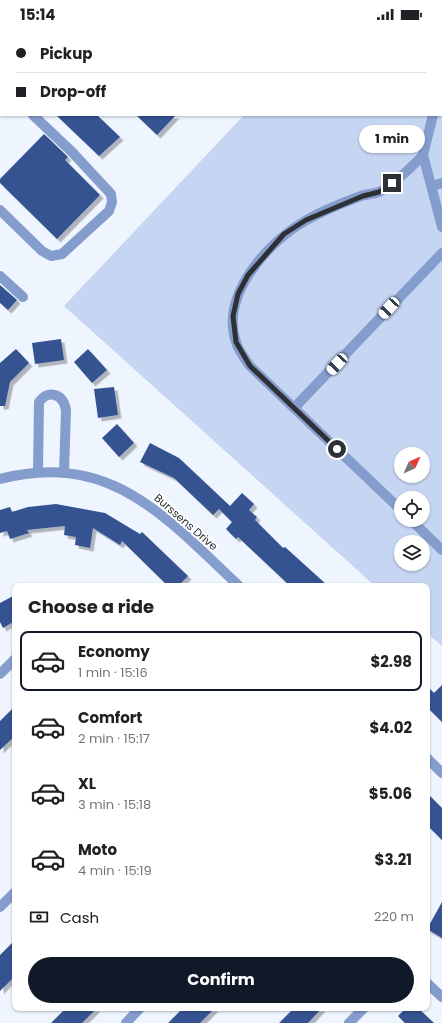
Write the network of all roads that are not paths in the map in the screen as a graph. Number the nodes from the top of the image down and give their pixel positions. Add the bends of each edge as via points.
1 (34, 116) edge
2 (433, 116) edge
3 (423, 155) junction
4 (442, 183) edge
5 (432, 186) junction
6 (0, 210) edge
7 (442, 227) edge
8 (442, 253) edge
9 (0, 276) edge
10 (23, 297) dead end
11 (294, 408) junction
12 (38, 472) junction
13 (64, 473) junction
14 (0, 479) edge
15 (394, 503) edge
16 (418, 527) edge
17 (442, 550) edge
18 (236, 583) edge
19 (12, 661) edge
20 (0, 674) edge
21 (430, 761) edge
22 (442, 773) edge
23 (12, 895) edge
24 (0, 907) edge
25 (430, 986) edge
26 (442, 997) edge
27 (137, 1011) edge
28 (361, 1011) edge
29 (126, 1023) edge
30 (349, 1023) edge

1 - 6 street via 111,194 109,211 62,254 51,256 42,251
2 - 3 street
3 - 5 street
3 - 11 street via 379,192 333,208 306,220 284,234 248,275 238,294 233,316 236,342 250,366
4 - 5 street
5 - 7 street
8 - 11 street
9 - 10 street
11 - 15 street
12 - 13 street, Burssens Drive
12 - 13 street via 39,402 53,394 60,396 66,410
12 - 14 street, Burssens Drive
13 - 18 street, Burssens Drive via 95,478 124,489 146,502
16 - 17 street
19 - 20 street
21 - 22 street
23 - 24 street
25 - 26 street
27 - 29 street
28 - 30 street

